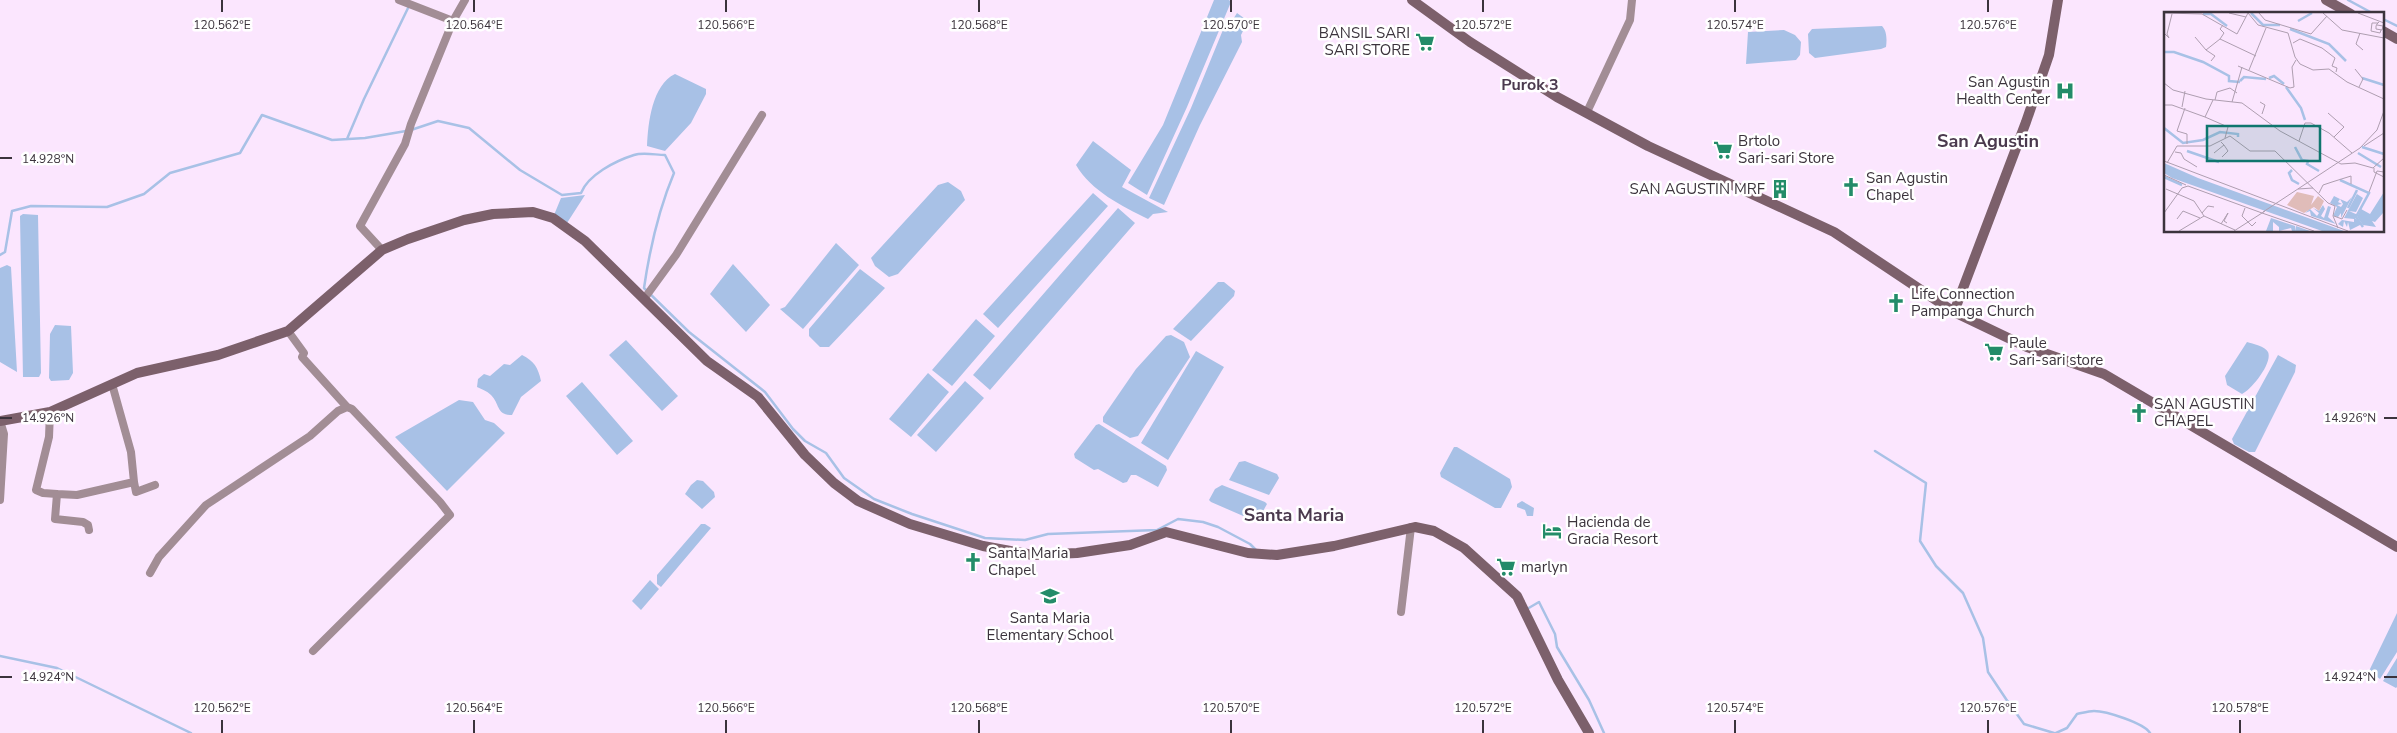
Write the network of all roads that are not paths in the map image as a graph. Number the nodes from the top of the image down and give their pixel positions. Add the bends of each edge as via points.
1 (399, 0) edge
2 (465, 0) edge
3 (1412, 0) edge
4 (1632, 0) edge
5 (2058, 0) edge
6 (2326, 0) edge
7 (2347, 12) edge
8 (453, 21) junction
9 (2384, 32) edge
10 (2397, 39) edge
11 (1587, 112) junction
12 (762, 115) dead end
13 (382, 250) junction
14 (644, 299) junction
15 (1954, 312) junction
16 (288, 331) junction
17 (112, 384) junction
18 (347, 407) junction
19 (50, 412) junction
20 (0, 421) edge
21 (134, 482) junction
22 (155, 485) dead end
23 (57, 494) junction
24 (0, 500) edge
25 (1411, 527) junction
26 (89, 530) dead end
27 (2397, 547) edge
28 (150, 573) dead end
29 (1401, 612) dead end
30 (313, 651) dead end
31 (1589, 733) edge

1 - 8 street
2 - 8 street
3 - 11 street via 1470,42 1556,97
4 - 11 street via 1630,20
5 - 15 street via 2049,55
6 - 7 street
8 - 13 street via 405,144 360,226
9 - 10 street
11 - 15 street via 1648,146 1834,232
12 - 14 street via 676,255
13 - 14 street via 464,220 493,214 533,212 565,225
13 - 16 street
14 - 25 street via 708,361 758,396 805,454 858,501 910,524 983,546 1033,555 1077,554 1133,544 1166,532 1248,554 1277,555 1334,546
15 - 27 street via 2027,347 2104,374
16 - 17 street via 248,347 137,373
16 - 18 street via 304,353 302,357
17 - 19 street
17 - 21 street via 131,452
18 - 28 street via 206,506 159,557
18 - 30 street via 450,516
19 - 20 street
19 - 23 street via 49,437 36,486 38,492
20 - 24 street via 4,434
21 - 22 street via 136,492
21 - 23 street via 77,495
23 - 26 street via 55,519 83,522
25 - 29 street
25 - 31 street via 1434,530 1464,548 1517,596 1558,680

